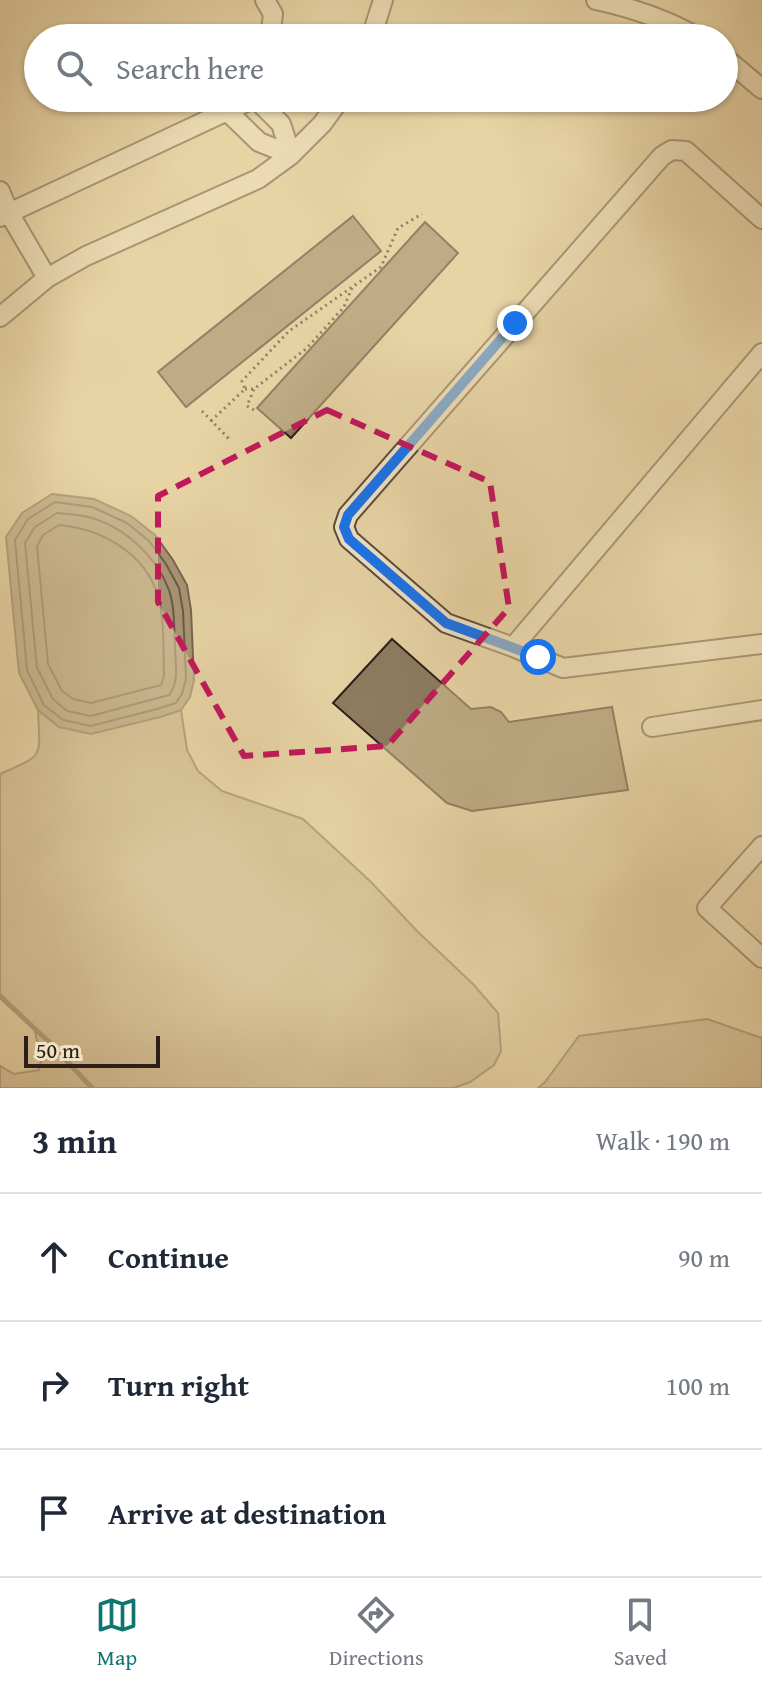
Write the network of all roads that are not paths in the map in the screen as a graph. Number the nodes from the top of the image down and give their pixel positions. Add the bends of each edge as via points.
1 (265, 0) edge
2 (383, 0) edge
3 (596, 0) edge
4 (656, 7) edge
5 (272, 24) edge
6 (375, 24) edge
7 (677, 24) edge
8 (738, 69) edge
9 (762, 89) edge
10 (225, 112) edge
11 (228, 112) edge
12 (269, 112) edge
13 (331, 112) edge
14 (291, 155) junction
15 (0, 191) edge
16 (4, 215) edge
17 (762, 219) edge
18 (47, 278) junction
19 (0, 317) edge
20 (762, 353) edge
21 (762, 644) edge
22 (513, 647) junction
23 (762, 710) edge
24 (652, 727) dead end
25 (762, 846) edge
26 (762, 958) edge

1 - 5 street
2 - 6 street
3 - 4 street
4 - 7 street
8 - 9 street
10 - 16 street
11 - 14 street via 259,142
12 - 14 street via 281,124
13 - 14 street
14 - 18 street via 258,179
15 - 16 street
16 - 18 street
17 - 22 street via 686,151 662,156 348,515 344,527 349,539 446,623
18 - 19 street
20 - 22 street
21 - 22 street via 563,668
23 - 24 street
25 - 26 street via 707,908

